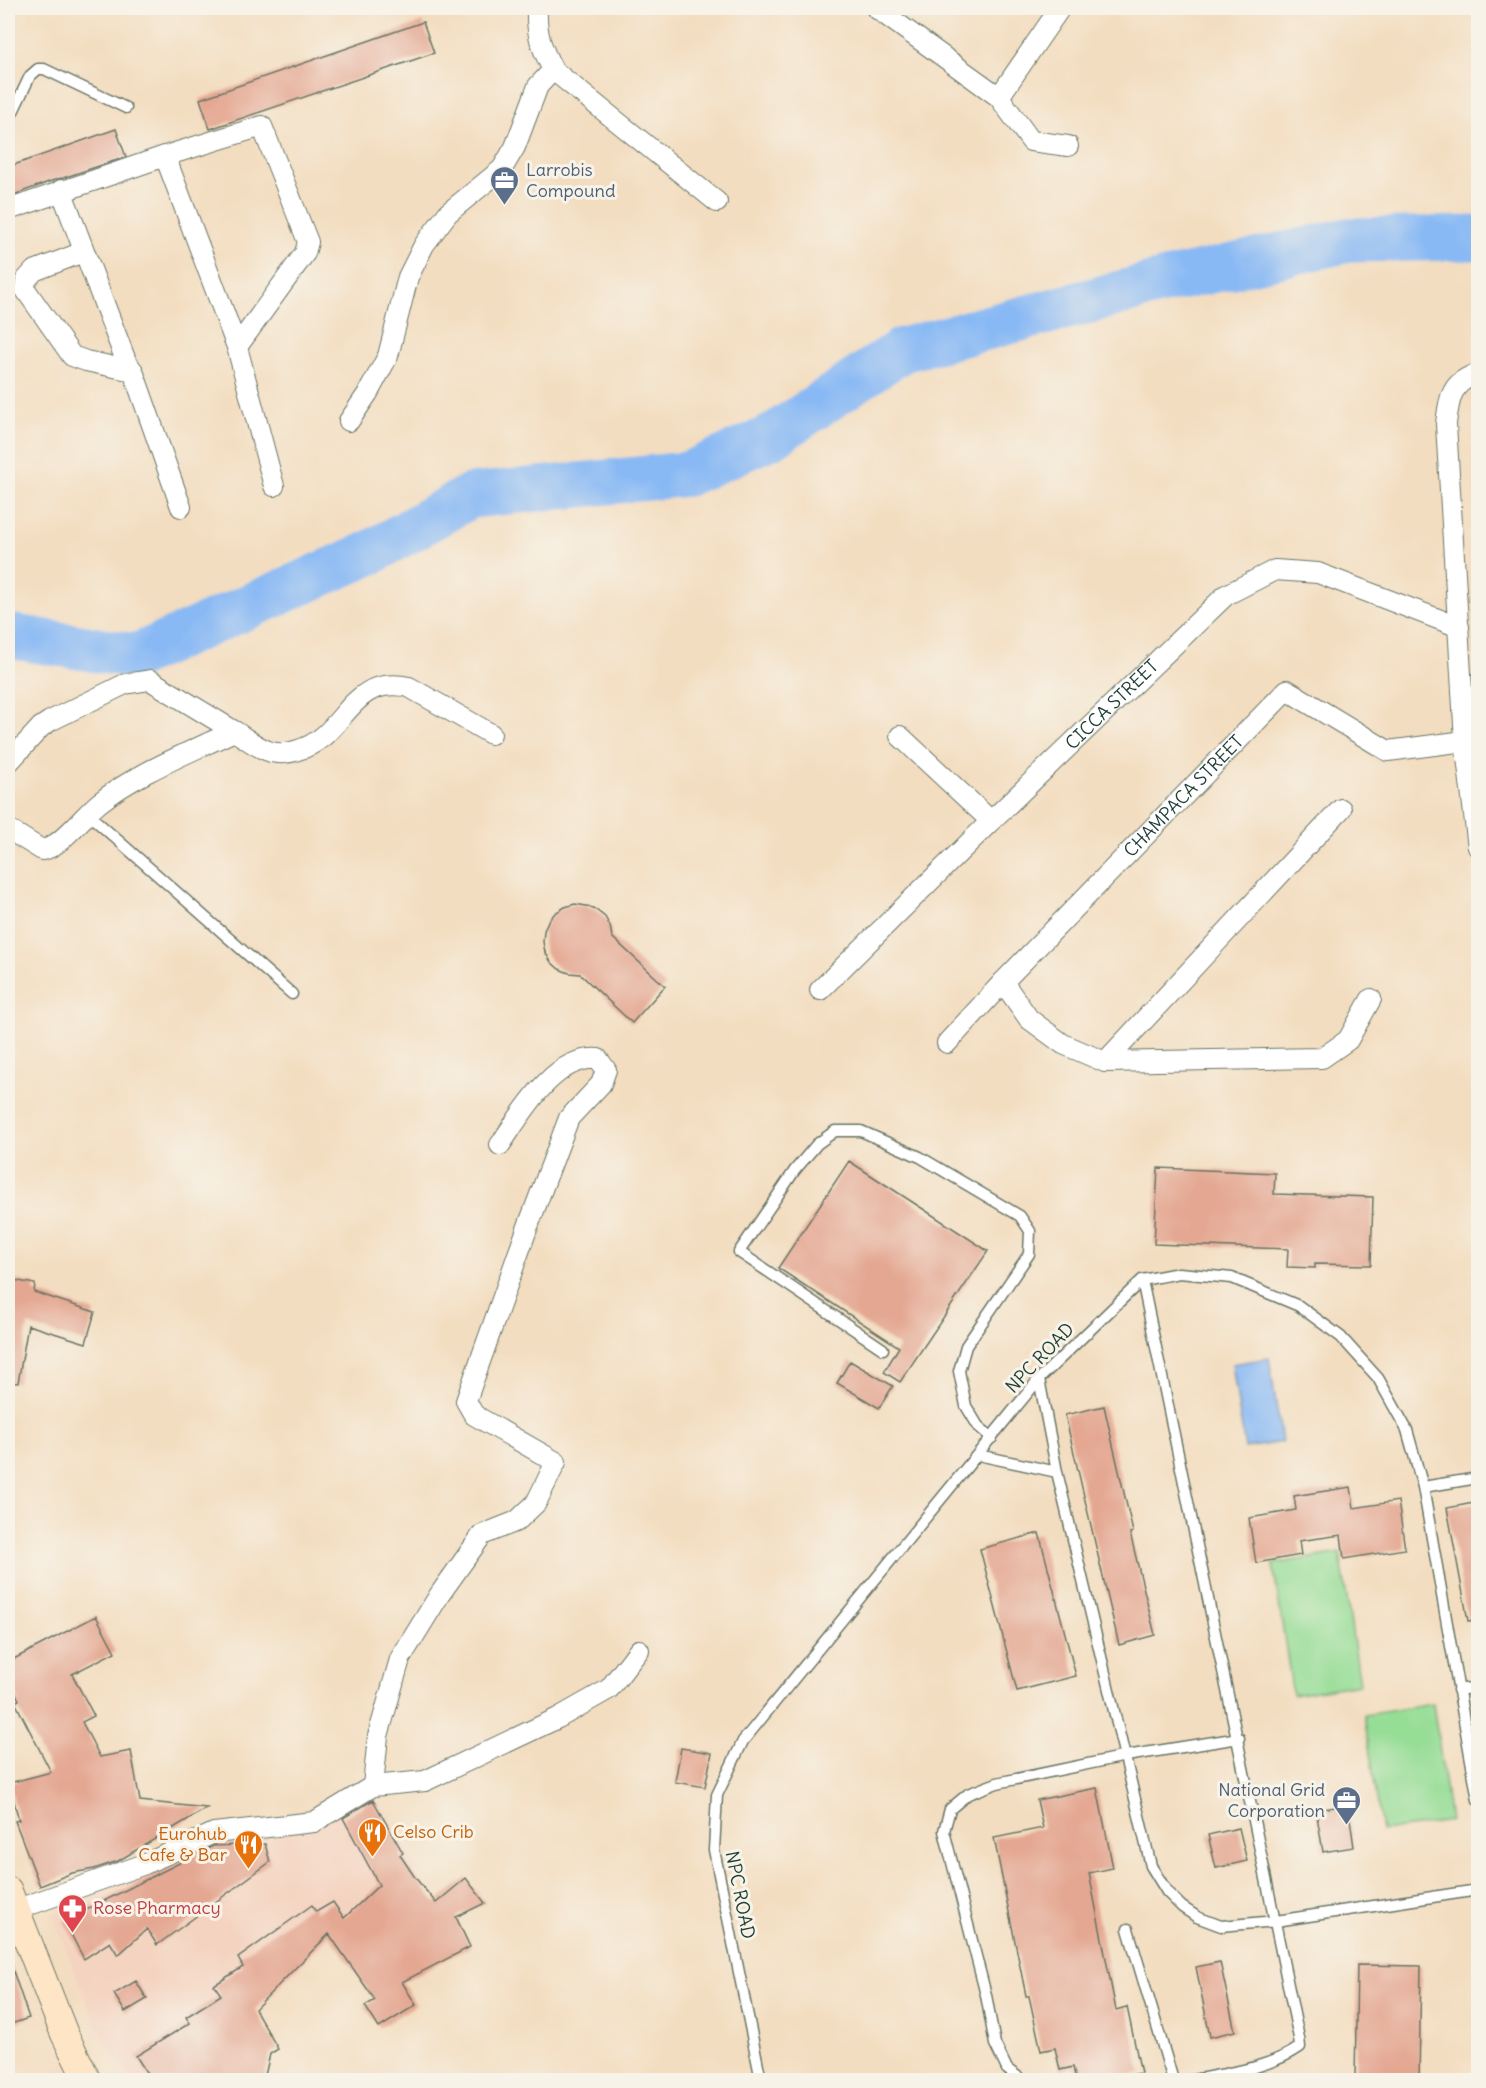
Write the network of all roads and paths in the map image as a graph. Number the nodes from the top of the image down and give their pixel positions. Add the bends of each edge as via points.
1 (537, 8) edge
2 (876, 8) edge
3 (1060, 8) edge
4 (553, 70) junction
5 (999, 97) junction
6 (126, 108) dead end
7 (8, 122) edge
8 (1068, 146) dead end
9 (165, 156) junction
10 (61, 190) junction
11 (717, 201) dead end
12 (8, 210) edge
13 (83, 252) junction
14 (237, 347) junction
15 (133, 371) junction
16 (1479, 374) edge
17 (349, 421) dead end
18 (274, 486) dead end
19 (181, 507) dead end
20 (1459, 627) junction
21 (234, 730) junction
22 (491, 734) dead end
23 (900, 736) dead end
24 (1465, 741) junction
25 (8, 763) edge
26 (1341, 809) dead end
27 (87, 813) junction
28 (991, 821) junction
29 (8, 829) edge
30 (1479, 847) edge
31 (1003, 981) junction
32 (820, 990) dead end
33 (292, 994) dead end
34 (1371, 999) dead end
35 (947, 1043) dead end
36 (1105, 1062) junction
37 (500, 1145) dead end
38 (1142, 1280) junction
39 (883, 1349) dead end
40 (1039, 1379) junction
41 (992, 1438) junction
42 (978, 1455) junction
43 (1057, 1472) junction
44 (1479, 1478) edge
45 (1423, 1487) junction
46 (639, 1650) dead end
47 (1479, 1687) edge
48 (1458, 1690) junction
49 (1239, 1738) junction
50 (1126, 1756) junction
51 (374, 1786) junction
52 (1479, 1800) edge
53 (1479, 1890) edge
54 (11, 1900) edge
55 (1276, 1921) junction
56 (1128, 1929) dead end
57 (87, 2080) edge
58 (761, 2080) edge
59 (1022, 2080) edge
60 (1173, 2080) edge
61 (1193, 2080) edge

1 - 4 street via 536,30
2 - 5 street
3 - 5 street
4 - 11 street
4 - 17 street via 538,87 515,147 501,169 448,213 424,245 408,277 388,356
5 - 8 street via 1031,141
6 - 7 lane via 38,69 30,76
9 - 10 street
9 - 14 street
9 - 14 street via 262,126 304,230 308,242 305,253
10 - 12 street
10 - 13 street
13 - 15 street
13 - 15 street via 34,271 26,280 25,289 72,356
14 - 18 street
15 - 19 street
16 - 20 street via 1465,377 1449,397 1446,424
20 - 24 street
20 - 28 street, CICCA STREET via 1318,573 1275,570 1226,595
21 - 22 street via 272,752 289,753 310,747 324,737 357,698 395,684 409,687
21 - 25 street via 150,680 137,681 50,721
21 - 27 street via 117,789
23 - 28 street
24 - 30 street
24 - 31 street, CHAMPACA STREET via 1388,751 1287,690
26 - 36 street
27 - 29 street via 48,849 42,850
27 - 33 lane
28 - 32 street, CICCA STREET
31 - 35 street, CHAMPACA STREET
31 - 36 street via 1029,1019 1063,1044
34 - 36 street via 1348,1040 1322,1058
37 - 51 street via 537,1091 574,1062 598,1059 606,1070 601,1084 569,1118 466,1401 474,1415 556,1462 536,1503 517,1521 482,1535 400,1659 378,1736
38 - 40 lane, NPC ROAD
38 - 45 lane via 1179,1273 1232,1278 1299,1306 1341,1337 1378,1378 1407,1430
38 - 49 lane
39 - 41 lane via 739,1252 795,1170 816,1144 835,1131 861,1131 920,1157 1020,1216 1030,1232 1029,1254 966,1346 958,1371 966,1406 978,1426
40 - 41 lane, NPC ROAD
40 - 43 lane
41 - 42 lane, NPC ROAD
42 - 43 lane
42 - 58 lane, NPC ROAD via 743,1742 717,1795 714,1850
43 - 50 lane
44 - 45 lane
45 - 48 lane
46 - 51 street via 609,1689 558,1718 425,1781
47 - 48 lane
48 - 52 lane
49 - 50 lane
49 - 55 lane
50 - 55 lane via 1151,1866 1167,1893 1197,1917 1221,1926
50 - 59 lane via 998,1783 968,1794 950,1809 944,1832 995,2044 1007,2069
51 - 54 street via 314,1822 214,1833 145,1864
53 - 55 lane
54 - 57 main road
55 - 61 lane via 1300,2047 1289,2055 1249,2068
56 - 60 lane

